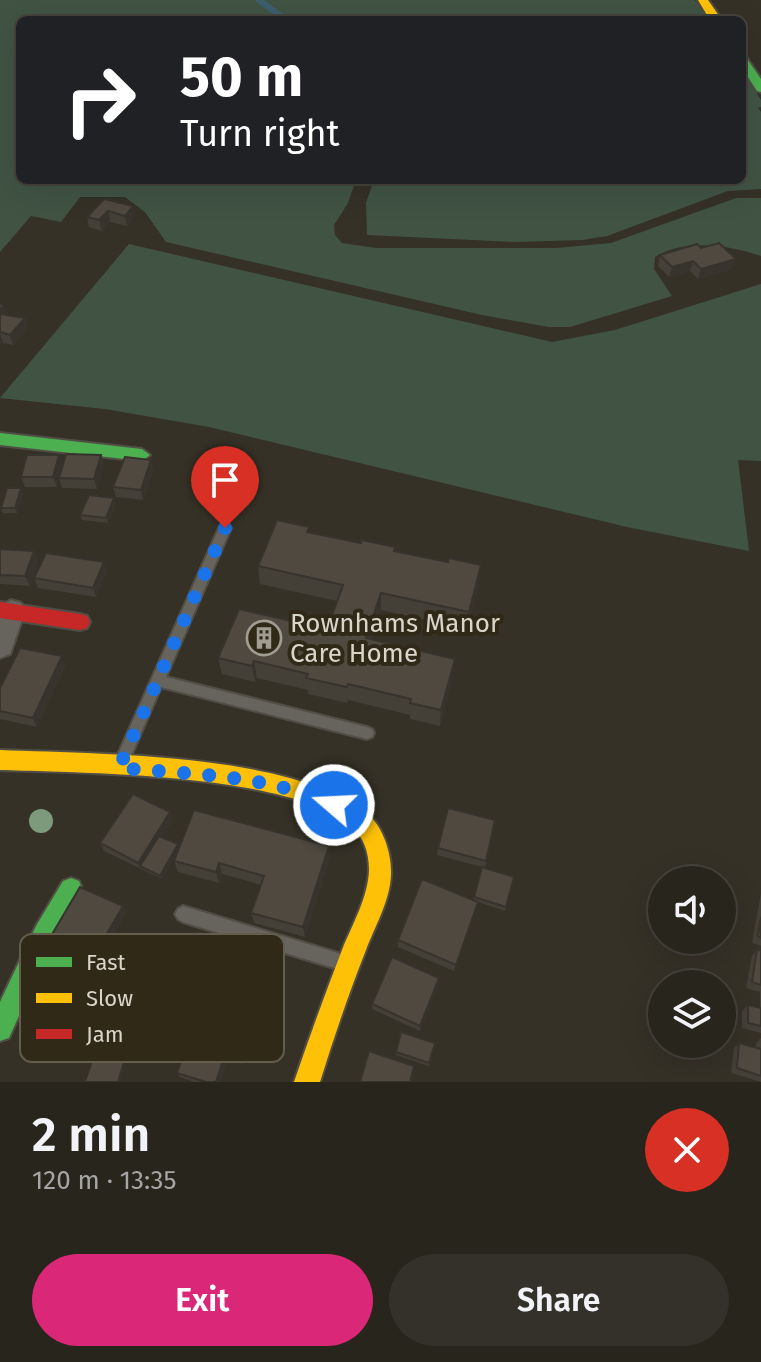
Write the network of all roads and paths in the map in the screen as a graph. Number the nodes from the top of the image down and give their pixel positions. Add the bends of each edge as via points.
1 (746, 65) edge
2 (761, 88) edge
3 (0, 439) edge
4 (142, 455) edge
5 (225, 528) dead end
6 (5, 610) edge
7 (80, 622) dead end
8 (0, 646) edge
9 (157, 680) junction
10 (367, 733) dead end
11 (0, 760) edge
12 (119, 768) junction
13 (71, 889) dead end
14 (183, 914) dead end
15 (44, 934) edge
16 (249, 934) edge
17 (284, 945) edge
18 (347, 964) junction
19 (20, 986) edge
20 (0, 1029) edge
21 (307, 1082) edge

1 - 2 street
3 - 4 street
5 - 9 lane
6 - 7 street
6 - 8 street
9 - 10 lane
9 - 12 lane
11 - 12 street
12 - 18 street via 251,781 316,797 352,814 377,841 381,862 379,884
13 - 15 street
14 - 16 lane
17 - 18 lane
18 - 21 street
19 - 20 street

